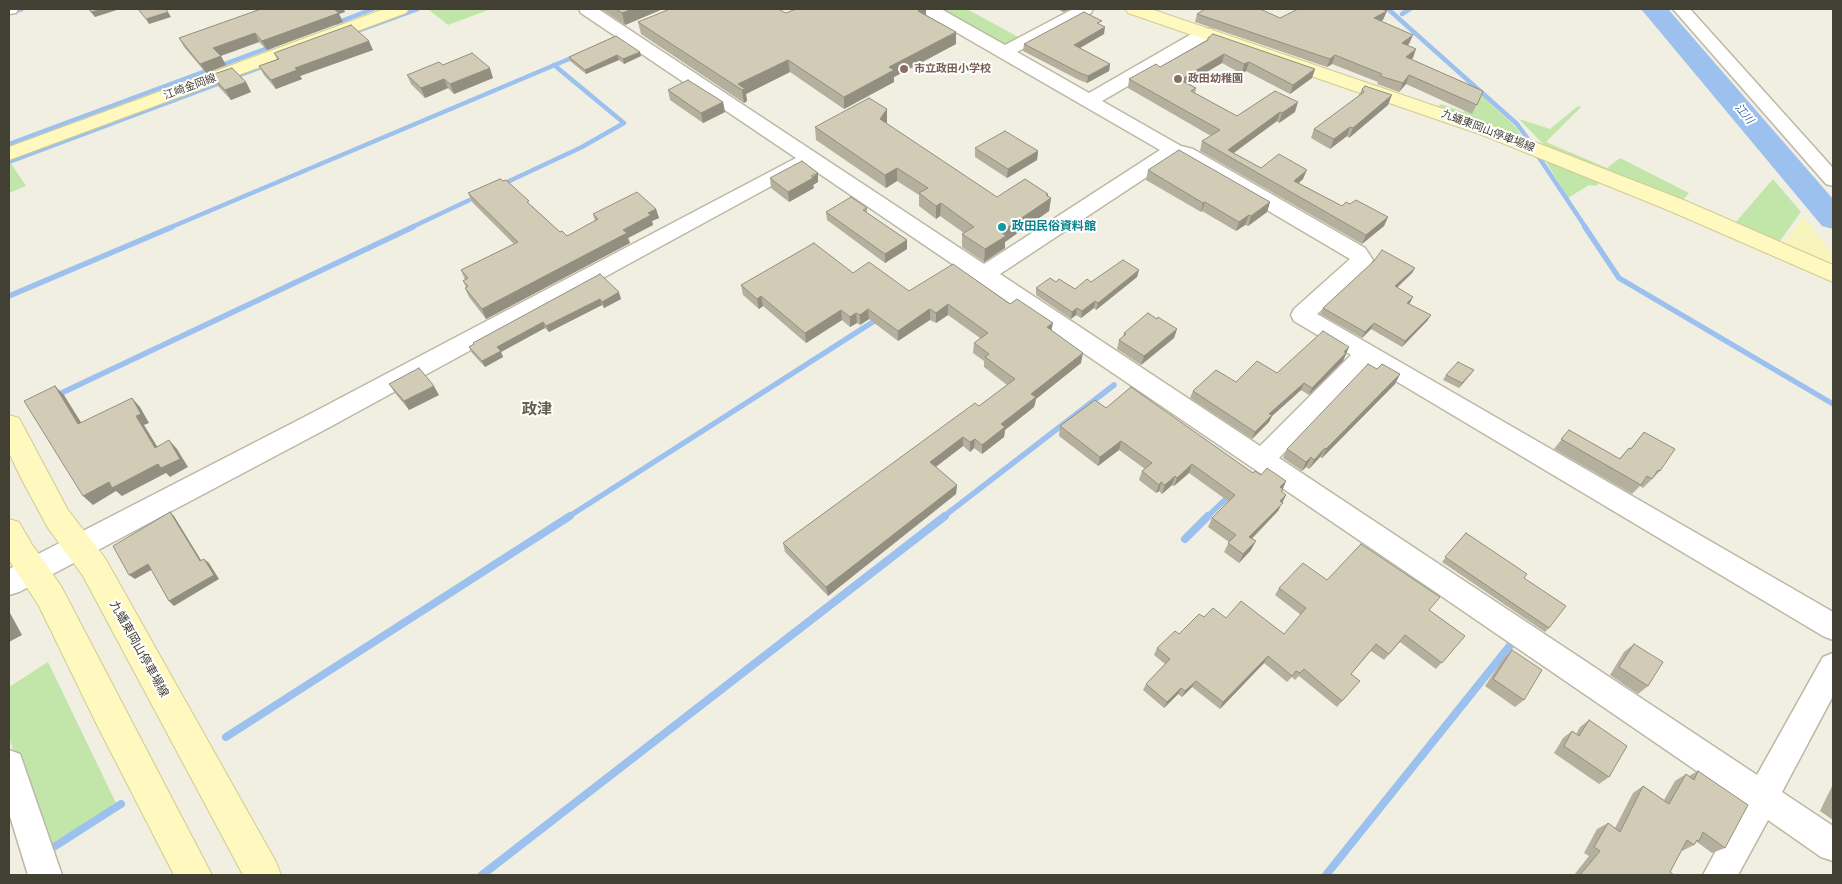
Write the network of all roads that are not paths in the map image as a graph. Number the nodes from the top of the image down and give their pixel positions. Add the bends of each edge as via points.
1 (400, 9) edge
2 (587, 9) edge
3 (929, 9) edge
4 (1085, 9) edge
5 (1134, 9) edge
6 (1681, 9) edge
7 (1206, 33) junction
8 (1005, 52) junction
9 (1090, 100) junction
10 (1174, 150) junction
11 (9, 154) edge
12 (804, 160) junction
13 (1833, 180) edge
14 (1833, 274) edge
15 (983, 275) junction
16 (1365, 355) junction
17 (9, 425) edge
18 (1262, 460) junction
19 (9, 531) edge
20 (78, 547) junction
21 (21, 576) edge
22 (1833, 628) edge
23 (1833, 667) edge
24 (9, 765) edge
25 (1759, 805) junction
26 (1833, 845) edge
27 (45, 875) edge
28 (194, 875) edge
29 (263, 875) edge
30 (1720, 875) edge

1 - 11 main road, 江崎金岡線
2 - 12 street via 631,30
3 - 8 street
4 - 8 street
5 - 7 main road, 九蟠東岡山停車場線
6 - 13 street
7 - 9 street
7 - 14 main road, 九蟠東岡山停車場線 via 1492,132 1678,206
8 - 9 street
9 - 10 street
10 - 15 street
10 - 16 street via 1186,152 1357,253 1362,260 1302,315
12 - 15 street
12 - 20 street
15 - 18 street
16 - 18 street
16 - 22 street
17 - 20 main road, 九蟠東岡山停車場線 via 58,519
18 - 25 street
19 - 21 main road via 20,552
20 - 21 street
20 - 29 main road, 九蟠東岡山停車場線 via 94,567
21 - 28 main road via 50,596
23 - 25 street
24 - 27 street
25 - 26 street
25 - 30 street

